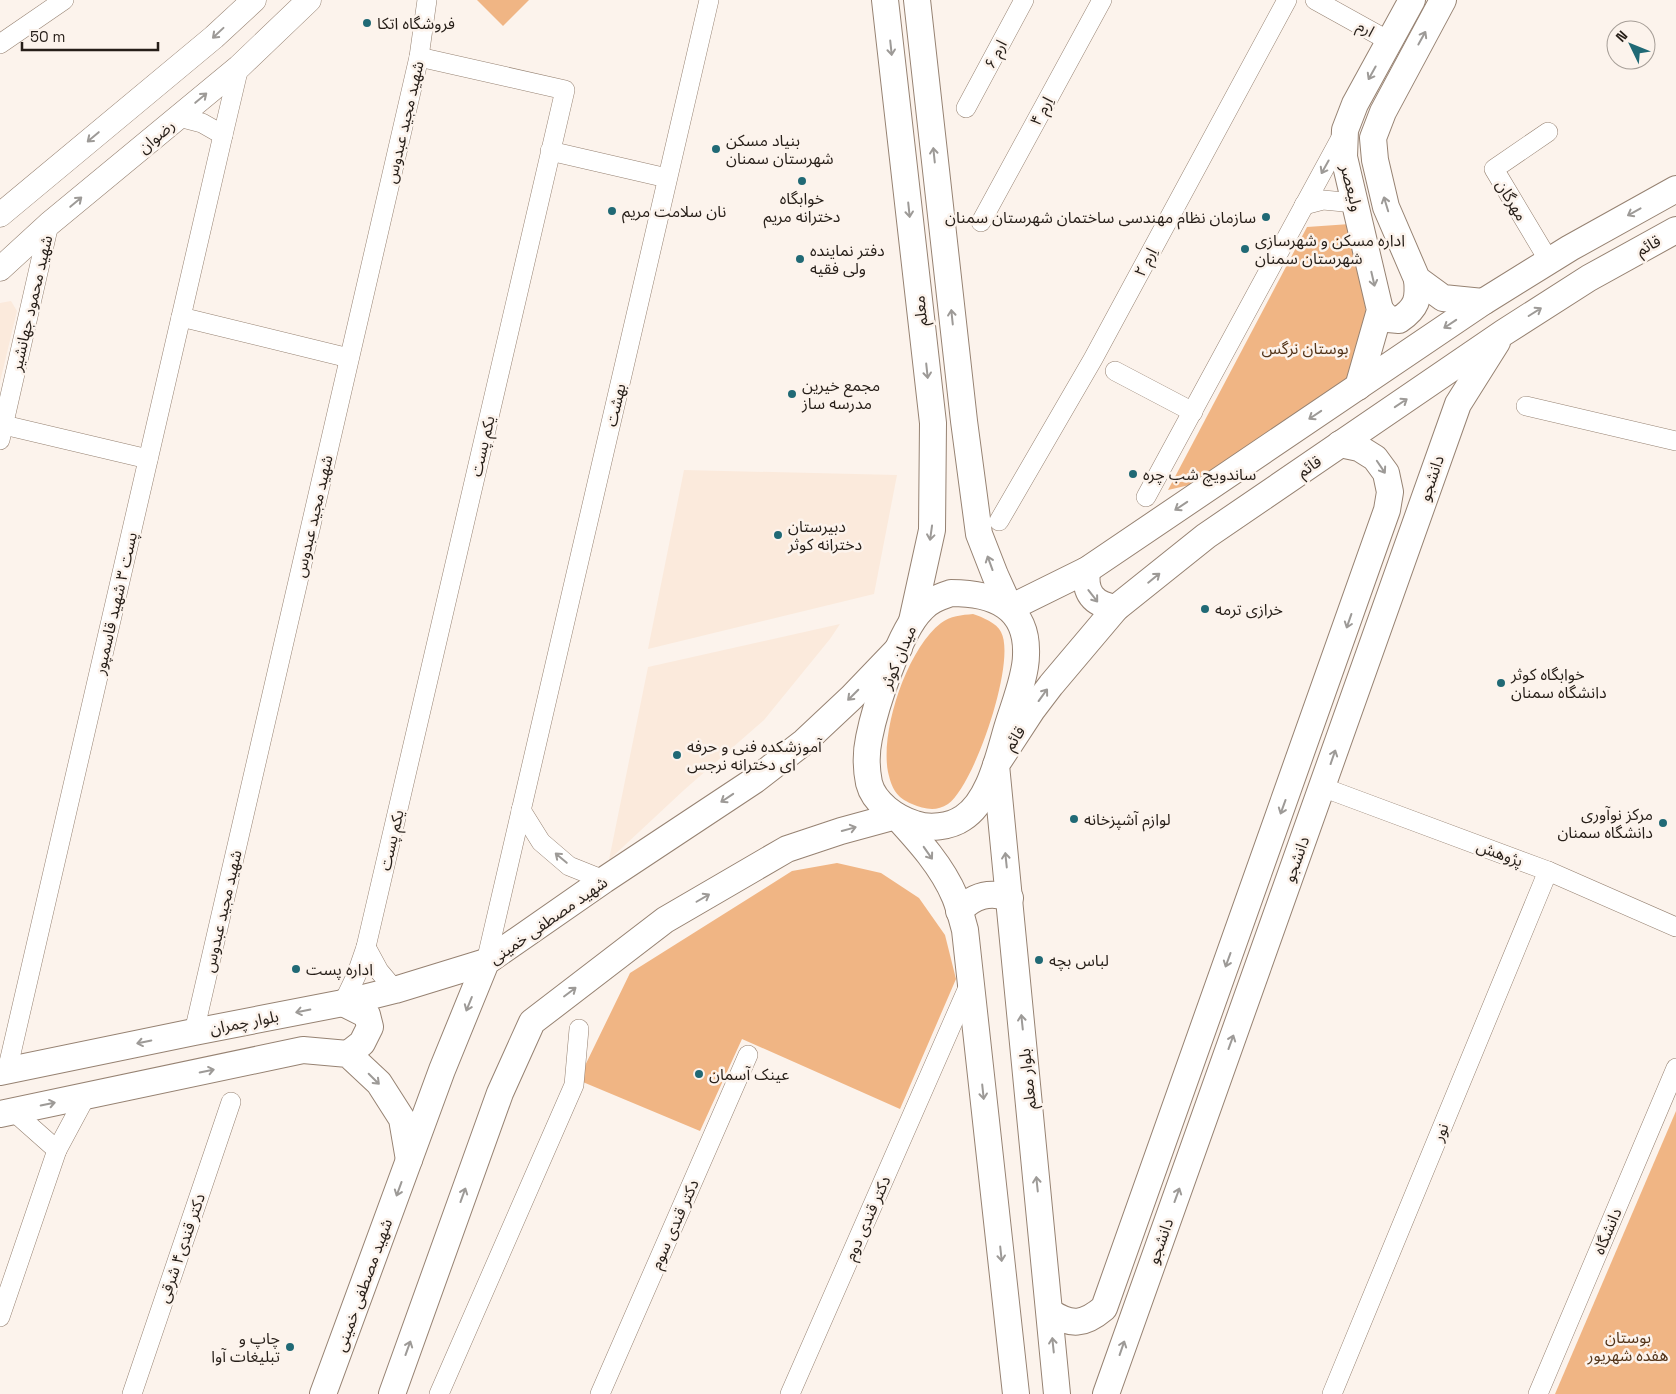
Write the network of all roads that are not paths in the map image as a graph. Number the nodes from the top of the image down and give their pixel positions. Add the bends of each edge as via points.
1 (64, 0) edge
2 (254, 0) edge
3 (310, 0) edge
4 (427, 0) edge
5 (708, 0) edge
6 (885, 0) edge
7 (917, 0) edge
8 (1024, 0) edge
9 (1102, 0) edge
10 (1287, 0) edge
11 (1315, 0) edge
12 (1412, 0) edge
13 (1443, 0) edge
14 (1390, 41) junction
15 (0, 44) edge
16 (419, 57) junction
17 (239, 67) junction
18 (966, 108) dead end
19 (178, 117) junction
20 (1345, 130) junction
21 (1548, 132) dead end
22 (223, 135) junction
23 (550, 151) junction
24 (667, 178) junction
25 (1676, 188) edge
26 (1355, 203) junction
27 (1304, 205) junction
28 (0, 215) edge
29 (981, 222) dead end
30 (49, 224) junction
31 (1676, 230) edge
32 (1549, 261) junction
33 (0, 268) edge
34 (1417, 279) junction
35 (1483, 302) junction
36 (1380, 310) junction
37 (181, 317) junction
38 (1503, 333) junction
39 (349, 358) junction
40 (1115, 371) dead end
41 (1358, 387) junction
42 (1526, 406) dead end
43 (1194, 412) junction
44 (2, 432) edge
45 (1676, 441) edge
46 (1340, 444) junction
47 (148, 459) junction
48 (1146, 497) dead end
49 (999, 521) dead end
50 (1087, 570) junction
51 (1010, 608) junction
52 (1116, 608) junction
53 (912, 621) junction
54 (899, 648) junction
55 (996, 765) junction
56 (1293, 778) junction
57 (1322, 787) junction
58 (521, 810) junction
59 (896, 816) junction
60 (1548, 871) junction
61 (604, 880) junction
62 (1010, 898) junction
63 (959, 911) junction
64 (1676, 926) edge
65 (366, 947) junction
66 (486, 962) junction
67 (971, 980) junction
68 (395, 990) junction
69 (343, 1003) junction
70 (579, 1030) dead end
71 (194, 1032) junction
72 (944, 1042) junction
73 (348, 1054) junction
74 (748, 1055) dead end
75 (979, 1056) junction
76 (1676, 1068) edge
77 (4, 1072) edge
78 (86, 1096) junction
79 (231, 1102) dead end
80 (7, 1112) edge
81 (1164, 1139) junction
82 (1193, 1148) junction
83 (56, 1150) junction
84 (409, 1160) junction
85 (1050, 1312) junction
86 (0, 1317) edge
87 (132, 1394) edge
88 (323, 1394) edge
89 (392, 1394) edge
90 (438, 1394) edge
91 (600, 1394) edge
92 (790, 1394) edge
93 (1016, 1394) edge
94 (1058, 1394) edge
95 (1106, 1394) edge
96 (1332, 1394) edge
97 (1538, 1394) edge

1 - 15 street
2 -> 28 street
3 - 17 street, رضوان
4 - 16 street, شهید مجید عبدوس
5 - 24 street, بهشت
6 -> 53 main road, معلم via 933,423 932,530
51 -> 7 main road, معلم via 979,534
8 - 18 street, ارم ۶
9 - 29 street, اِرم ۴
10 - 49 street, اِرم ۲ via 1093,359
11 - 14 street, ارم
12 - 14 main road, ولیعصر
34 -> 13 main road, ولیعصر via 1386,207 1374,160 1373,138 1383,112
14 -> 20 main road, ولیعصر via 1355,104
16 - 23 street, یکم پست via 565,90
16 - 39 street, شهید مجید عبدوس
19 -> 17 street, رضوان
17 - 22 street, پست ۳ شهید قاسمپور
19 - 22 street via 202,123
30 -> 19 street, رضوان
20 - 26 main road, ولیعصر via 1344,157
20 -> 27 street
21 - 32 street, مهرگان via 1494,169
22 - 37 street, پست ۳ شهید قاسمپور
23 - 24 street
23 - 65 street, یکم پست
24 - 58 street, بهشت
25 -> 32 main road
26 - 27 street via 1324,200
26 -> 36 main road, ولیعصر
27 - 43 street
30 - 33 street, رضوان
30 - 44 street, شهید محمود جهانشیر
38 -> 31 main road, قائم via 1589,278
32 - 35 main road
34 - 35 main road via 1443,298
34 - 36 main road via 1418,300 1409,313 1399,320 1388,318
35 -> 41 main road
36 - 41 main road, ولیعصر
37 - 39 street
37 - 47 street, پست ۳ شهید قاسمپور
46 -> 38 main road, قائم
57 -> 38 main road, دانشجو via 1458,404
39 - 71 street, شهید مجید عبدوس
40 - 43 street
41 -> 50 main road
42 - 45 street
43 - 48 street
44 - 47 street
52 -> 46 main road, قائم via 1206,536
46 -> 56 main road, دانشجو via 1359,448 1375,458 1386,473 1390,492 1387,510
47 - 77 street, پست ۳ شهید قاسمپور
50 - 51 main road
50 -> 52 main road via 1088,592 1095,601
51 - 53 main road, میدان کوثر via 991,598 951,593 930,601
51 - 55 main road, میدان کوثر via 1025,634 1026,656
55 -> 52 main road, قائم via 1051,684
53 - 54 main road, میدان کوثر
54 - 59 main road, میدان کوثر via 877,707 866,763 869,784 878,800
54 -> 61 main road, شهید مصطفی خمینی via 804,742 754,780
55 - 59 main road, میدان کوثر via 981,800 962,818 944,826 917,825
62 -> 55 main road, بلوار معلم
56 - 57 main road
56 -> 81 main road, دانشجو
57 - 60 street, پژوهش
82 -> 57 main road, دانشجو
61 -> 58 street via 569,866 541,842
58 - 66 street, بهشت
59 -> 63 main road via 942,873
89 -> 59 main road via 500,1093 532,1022 665,920 787,849
60 - 64 street, پژوهش
60 - 96 street, نور
61 - 66 main road, شهید مصطفی خمینی
62 - 63 main road via 983,895
85 -> 62 main road, بلوار معلم
63 - 67 main road via 966,930
65 - 68 street via 379,971
65 - 69 street, یکم پست
66 - 68 main road, بلوار چمران
66 -> 84 main road, شهید مصطفی خمینی
67 - 72 street, دکتر قندی دوم
67 - 75 main road
68 - 69 main road, بلوار چمران
69 -> 71 main road, بلوار چمران
69 - 73 main road via 367,1015 370,1027 362,1043
70 - 90 street via 574,1085
71 -> 77 main road, بلوار چمران
72 - 75 street via 954,1035 963,1036
72 - 92 street, دکتر قندی دوم
78 -> 73 main road via 303,1050
73 -> 84 main road via 379,1083 402,1118
74 - 91 street, دکتر قندی سوم
75 -> 93 main road
76 - 97 street, دانشگاه
80 -> 78 main road
78 - 83 street
79 - 87 street, دکتر قندی۴ شرقی
80 - 83 street
81 - 82 main road
81 - 85 main road, دانشجو via 1104,1308 1092,1318 1078,1322 1062,1320
95 -> 82 main road, دانشجو
83 - 86 street
84 -> 88 main road, شهید مصطفی خمینی
94 -> 85 main road, بلوار معلم

